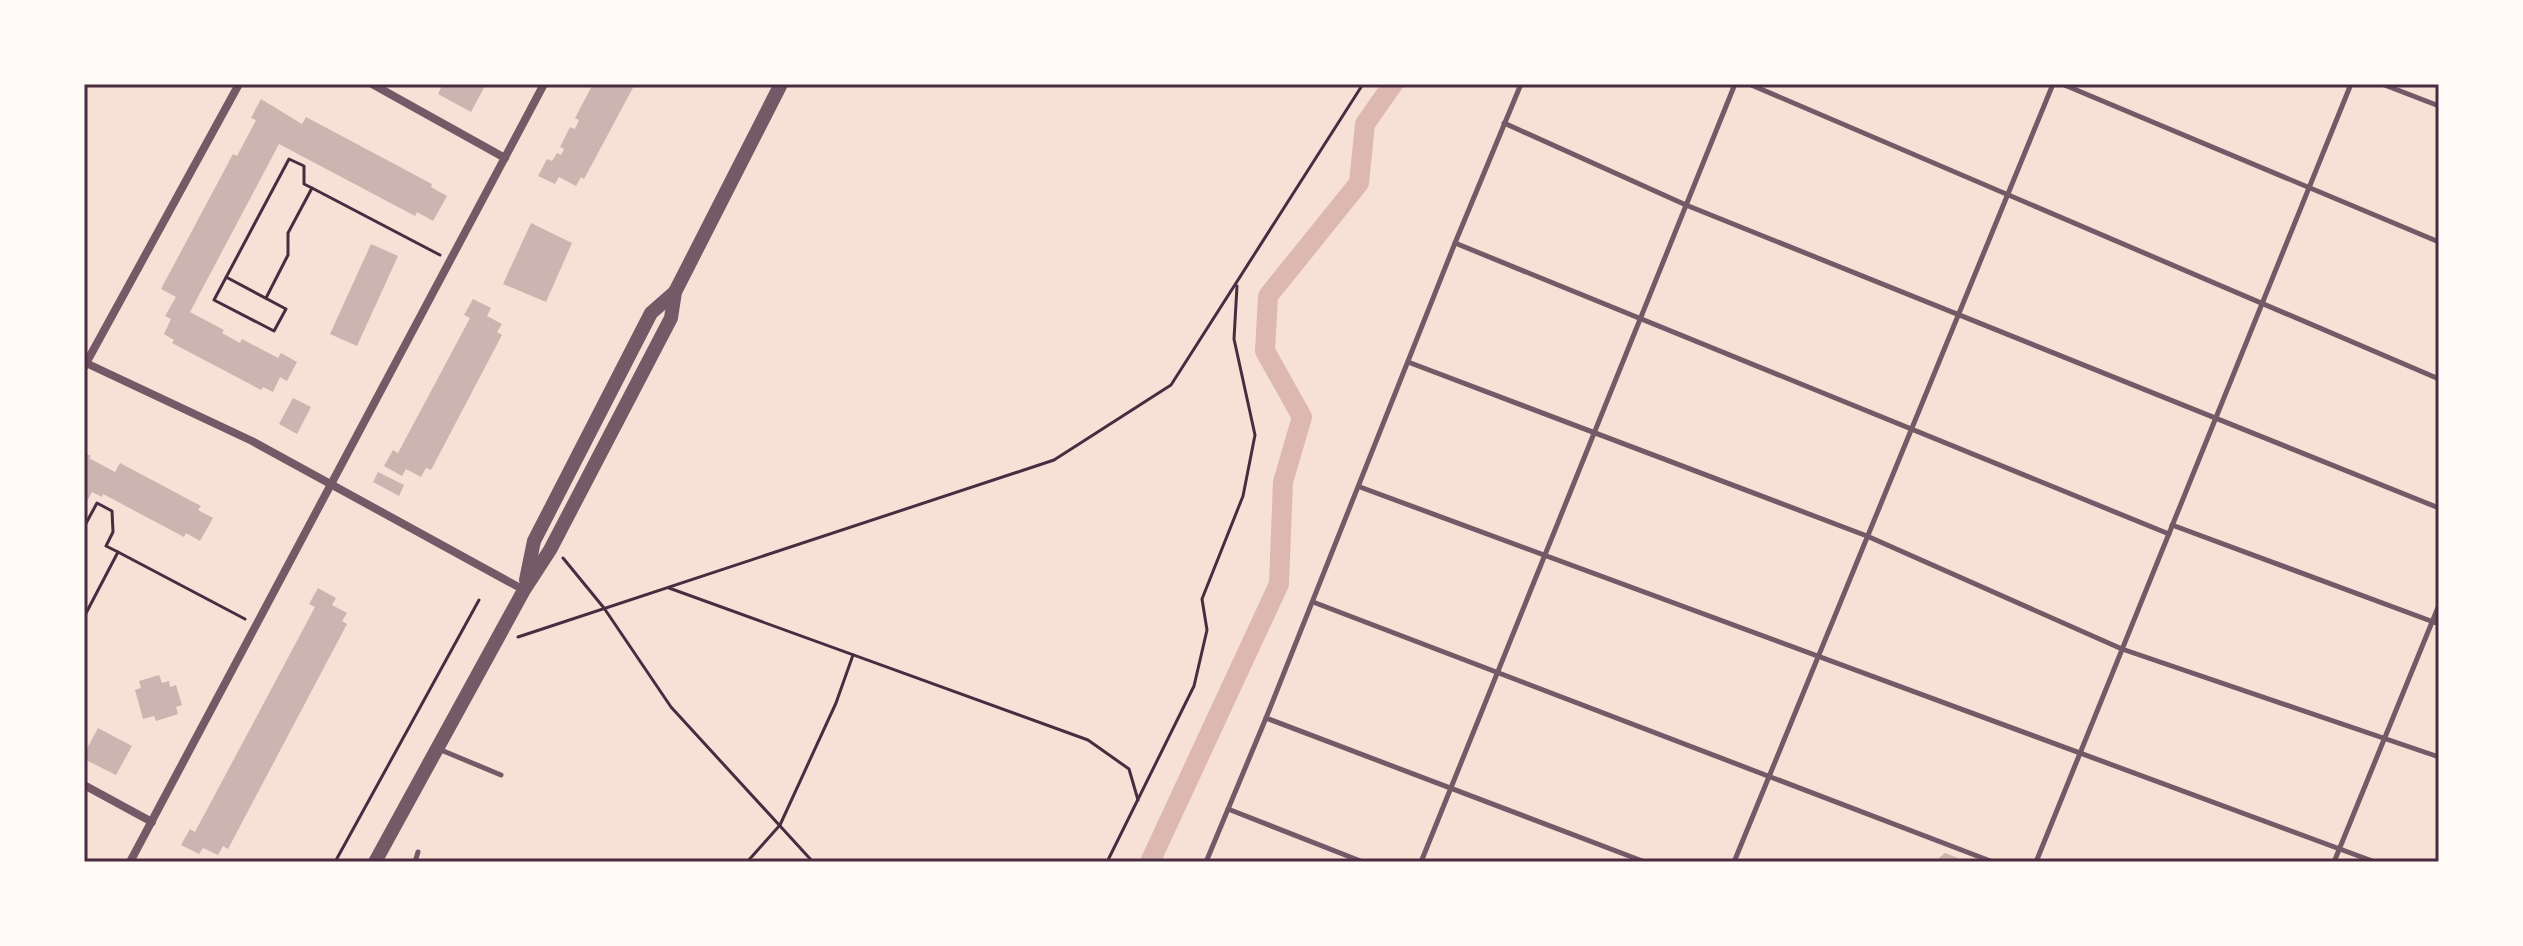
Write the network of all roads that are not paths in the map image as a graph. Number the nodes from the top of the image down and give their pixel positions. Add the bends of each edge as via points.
1 (239, 84) edge
2 (372, 84) edge
3 (544, 84) edge
4 (781, 84) edge
5 (1521, 84) edge
6 (1735, 84) edge
7 (1749, 84) edge
8 (2053, 84) edge
9 (2062, 84) edge
10 (2351, 84) edge
11 (2382, 84) edge
12 (2439, 106) edge
13 (1504, 123) junction
14 (505, 158) junction
15 (2309, 188) junction
16 (2007, 195) junction
17 (1686, 205) junction
18 (2439, 242) edge
19 (1455, 243) junction
20 (2262, 303) junction
21 (1958, 315) junction
22 (1640, 318) junction
23 (1408, 362) junction
24 (85, 365) edge
25 (2439, 379) edge
26 (2216, 418) junction
27 (1911, 429) junction
28 (1594, 432) junction
29 (331, 485) junction
30 (1360, 487) junction
31 (2439, 508) edge
32 (2172, 525) junction
33 (2169, 534) junction
34 (1867, 536) junction
35 (1545, 556) junction
36 (524, 590) junction
37 (1313, 602) junction
38 (2439, 605) edge
39 (2436, 622) edge
40 (2122, 649) junction
41 (1818, 657) junction
42 (1498, 673) junction
43 (1266, 718) junction
44 (2387, 738) junction
45 (436, 748) junction
46 (2080, 753) junction
47 (2439, 757) edge
48 (501, 775) dead end
49 (1769, 776) junction
50 (84, 785) edge
51 (1451, 788) junction
52 (1228, 809) junction
53 (152, 822) junction
54 (2339, 849) junction
55 (418, 852) dead end
56 (130, 862) edge
57 (375, 862) edge
58 (415, 862) edge
59 (1206, 862) edge
60 (1363, 862) edge
61 (1421, 862) edge
62 (1645, 862) edge
63 (1734, 862) edge
64 (1993, 862) edge
65 (2036, 862) edge
66 (2334, 862) edge
67 (2375, 862) edge

1 - 24 street
2 - 14 street
3 - 14 street
4 - 36 street via 675,292 671,318
5 - 13 lane
6 - 17 lane
7 - 16 lane
8 - 16 lane
9 - 15 lane
10 - 15 lane
11 - 12 lane
13 - 17 lane
13 - 19 lane
14 - 29 street
15 - 18 lane
15 - 20 lane
16 - 20 lane
16 - 21 lane
17 - 21 lane
17 - 22 lane
19 - 22 lane
19 - 23 lane
20 - 25 lane
20 - 26 lane
21 - 26 lane
21 - 27 lane
22 - 27 lane
22 - 28 lane
23 - 28 lane
23 - 30 lane
24 - 29 street via 252,441
26 - 31 lane
26 - 32 lane
27 - 33 lane
27 - 34 lane
28 - 34 lane
28 - 35 lane
29 - 36 street
29 - 53 street
30 - 35 lane
30 - 37 lane
32 - 33 lane
32 - 39 lane
33 - 40 lane
34 - 40 lane
34 - 41 lane
35 - 41 lane
35 - 42 lane
36 - 45 street
37 - 42 lane
37 - 43 lane
38 - 39 lane
39 - 44 lane
40 - 44 lane
40 - 46 lane
41 - 46 lane
41 - 49 lane
42 - 49 lane
42 - 51 lane
43 - 51 lane
43 - 52 lane
44 - 47 lane
44 - 54 lane
45 - 48 lane
45 - 57 street
46 - 54 lane
46 - 65 lane
49 - 63 lane
49 - 64 lane
50 - 53 street
51 - 61 lane
51 - 62 lane
52 - 59 lane
52 - 60 lane
53 - 56 street
54 - 66 lane
54 - 67 lane
55 - 58 lane

